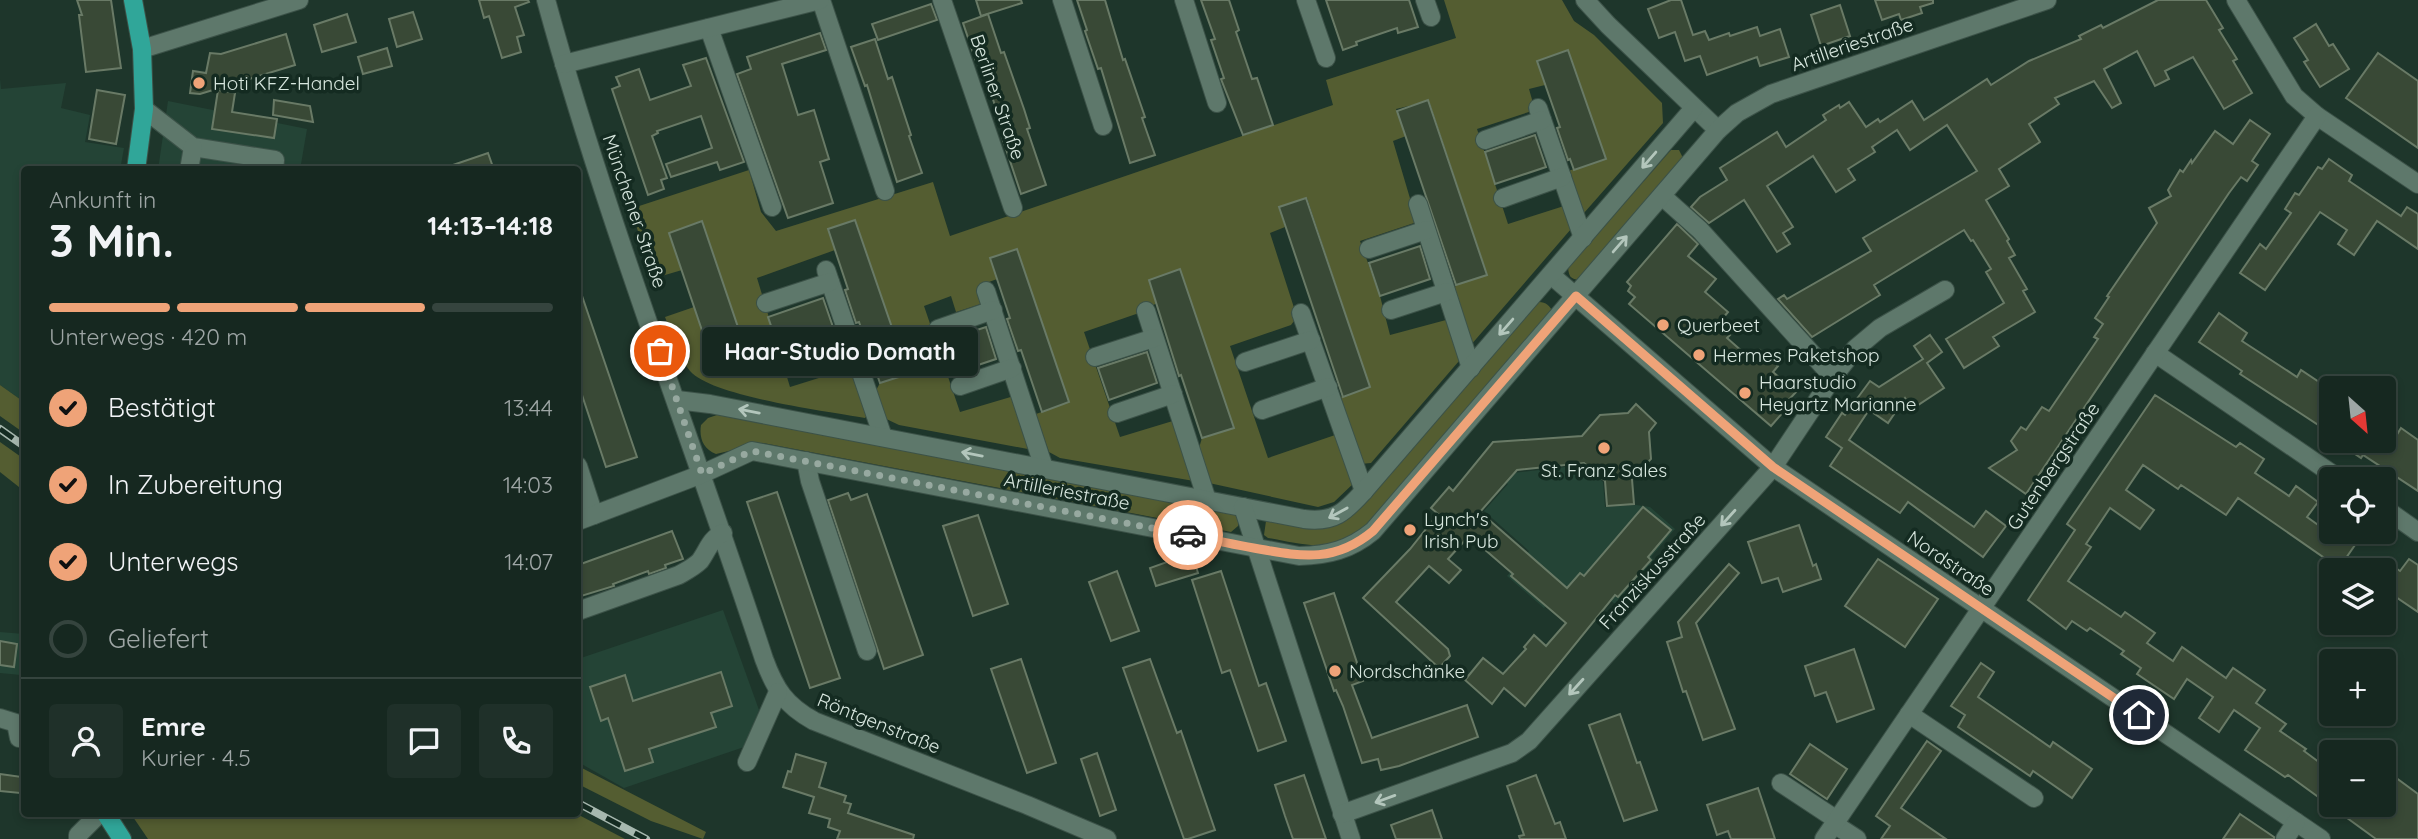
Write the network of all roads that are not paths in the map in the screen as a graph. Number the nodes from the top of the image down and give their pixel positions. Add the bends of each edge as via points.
1 (133, 0) edge
2 (299, 0) edge
3 (547, 0) edge
4 (820, 0) edge
5 (942, 0) edge
6 (1062, 0) edge
7 (1184, 0) edge
8 (1306, 0) edge
9 (1585, 0) edge
10 (2047, 0) edge
11 (2236, 0) edge
12 (709, 28) junction
13 (142, 48) junction
14 (1326, 58) dead end
15 (564, 64) junction
16 (1217, 103) dead end
17 (1693, 108) junction
18 (144, 109) junction
19 (2317, 116) junction
20 (1103, 126) dead end
21 (1718, 130) junction
22 (1485, 140) dead end
23 (193, 147) junction
24 (136, 166) edge
25 (191, 166) edge
26 (274, 166) edge
27 (1562, 177) junction
28 (2418, 184) edge
29 (885, 191) dead end
30 (1662, 195) junction
31 (1503, 198) dead end
32 (1418, 204) dead end
33 (772, 207) dead end
34 (1013, 208) dead end
35 (1426, 230) junction
36 (1583, 238) junction
37 (1369, 249) dead end
38 (1551, 275) junction
39 (1945, 290) dead end
40 (986, 291) dead end
41 (1446, 292) junction
42 (1576, 296) junction
43 (766, 303) dead end
44 (993, 310) junction
45 (1391, 310) dead end
46 (1146, 311) dead end
47 (1301, 313) dead end
48 (938, 329) dead end
49 (1154, 338) junction
50 (850, 340) junction
51 (1311, 340) junction
52 (2155, 354) junction
53 (1096, 357) dead end
54 (784, 362) dead end
55 (1245, 362) dead end
56 (1012, 368) junction
57 (1471, 368) junction
58 (1833, 377) junction
59 (960, 386) dead end
60 (1328, 387) junction
61 (1173, 394) junction
62 (677, 400) junction
63 (1262, 410) dead end
64 (1117, 413) dead end
65 (883, 437) junction
66 (806, 461) junction
67 (1773, 467) junction
68 (2322, 467) edge
69 (1044, 468) junction
70 (702, 474) junction
71 (581, 486) edge
72 (1364, 491) junction
73 (1207, 500) junction
74 (1243, 507) junction
75 (2396, 516) edge
76 (586, 518) edge
77 (2418, 531) edge
78 (723, 533) junction
79 (1256, 548) junction
80 (1981, 609) junction
81 (581, 610) edge
82 (867, 650) dead end
83 (778, 692) junction
84 (1909, 714) junction
85 (0, 718) edge
86 (19, 738) dead end
87 (747, 762) dead end
88 (1780, 783) dead end
89 (2034, 798) dead end
90 (1342, 814) junction
91 (96, 817) edge
92 (108, 817) edge
93 (1836, 822) junction
94 (2296, 822) junction
95 (78, 839) edge
96 (122, 839) edge
97 (1107, 839) edge
98 (1350, 839) edge
99 (1824, 839) edge
100 (1857, 839) edge
101 (2285, 839) edge
102 (2321, 839) edge

1 - 13 main road
2 - 13 street
3 - 15 street, Münchener Straße
4 - 12 street
4 - 29 street
5 - 34 street, Berliner Straße
6 - 20 street
7 - 16 street
8 - 14 street
9 - 17 street
10 - 21 street, Artilleriestraße via 1771,94
11 - 19 street via 2294,96
12 - 15 street
12 - 33 street
13 - 18 main road
15 - 62 street, Münchener Straße
17 - 21 street
17 -> 36 street, Artilleriestraße
18 - 23 street
18 - 24 main road
19 - 28 street
19 - 52 street, Gutenbergstraße
21 - 30 street, Artilleriestraße
22 - 27 street via 1540,114
23 - 25 street
23 - 26 street via 275,160
27 - 31 street
27 - 36 street
42 -> 30 street, Artilleriestraße
30 - 58 street via 1700,230
32 - 35 street
35 - 37 street
35 - 41 street
36 - 38 street, Artilleriestraße
38 - 42 street
38 -> 57 street, Artilleriestraße
39 - 58 street, Franziskusstraße via 1880,328 1855,349
40 - 44 street
41 - 45 street
41 - 57 street
42 - 67 street, Nordstraße
42 - 79 street, Artilleriestraße via 1359,543 1323,555
43 - 50 street via 828,276
44 - 48 street
44 - 56 street
46 - 49 street
47 - 51 street
49 - 53 street
49 - 61 street
50 - 54 street
50 - 65 street
51 - 55 street
51 - 60 street
52 - 68 street
52 - 80 street, Gutenbergstraße
56 - 59 street
56 - 69 street
57 - 72 street, Artilleriestraße
58 - 67 street, Franziskusstraße
60 - 63 street
60 - 72 street
61 - 64 street
61 - 73 street
65 -> 62 street, Artilleriestraße
62 - 70 street, Münchener Straße
69 -> 65 street, Artilleriestraße
66 - 70 street, Artilleriestraße via 752,451
66 - 79 street, Artilleriestraße
66 - 82 street
67 - 80 street, Nordstraße
67 -> 90 street, Franziskusstraße via 1529,741 1512,752
69 - 73 street, Artilleriestraße
70 - 76 street, Artilleriestraße
70 - 78 street, Röntgenstraße
71 - 76 street
72 -> 74 street, Artilleriestraße via 1343,513 1319,521
73 - 74 street, Artilleriestraße
74 - 79 street
75 - 77 street
78 - 81 street via 714,537 694,566 679,575
78 - 83 street, Röntgenstraße
79 - 90 street
80 - 84 street, Gutenbergstraße
80 - 94 street, Nordstraße
83 - 87 street
83 - 97 street, Röntgenstraße via 795,711 814,721
84 - 89 street
84 - 93 street, Gutenbergstraße
85 - 86 street via 16,723
88 - 93 street
90 - 98 street
91 - 95 street
92 - 96 main road
93 - 99 street, Gutenbergstraße
93 - 100 street
94 - 101 street
94 - 102 street, Nordstraße

